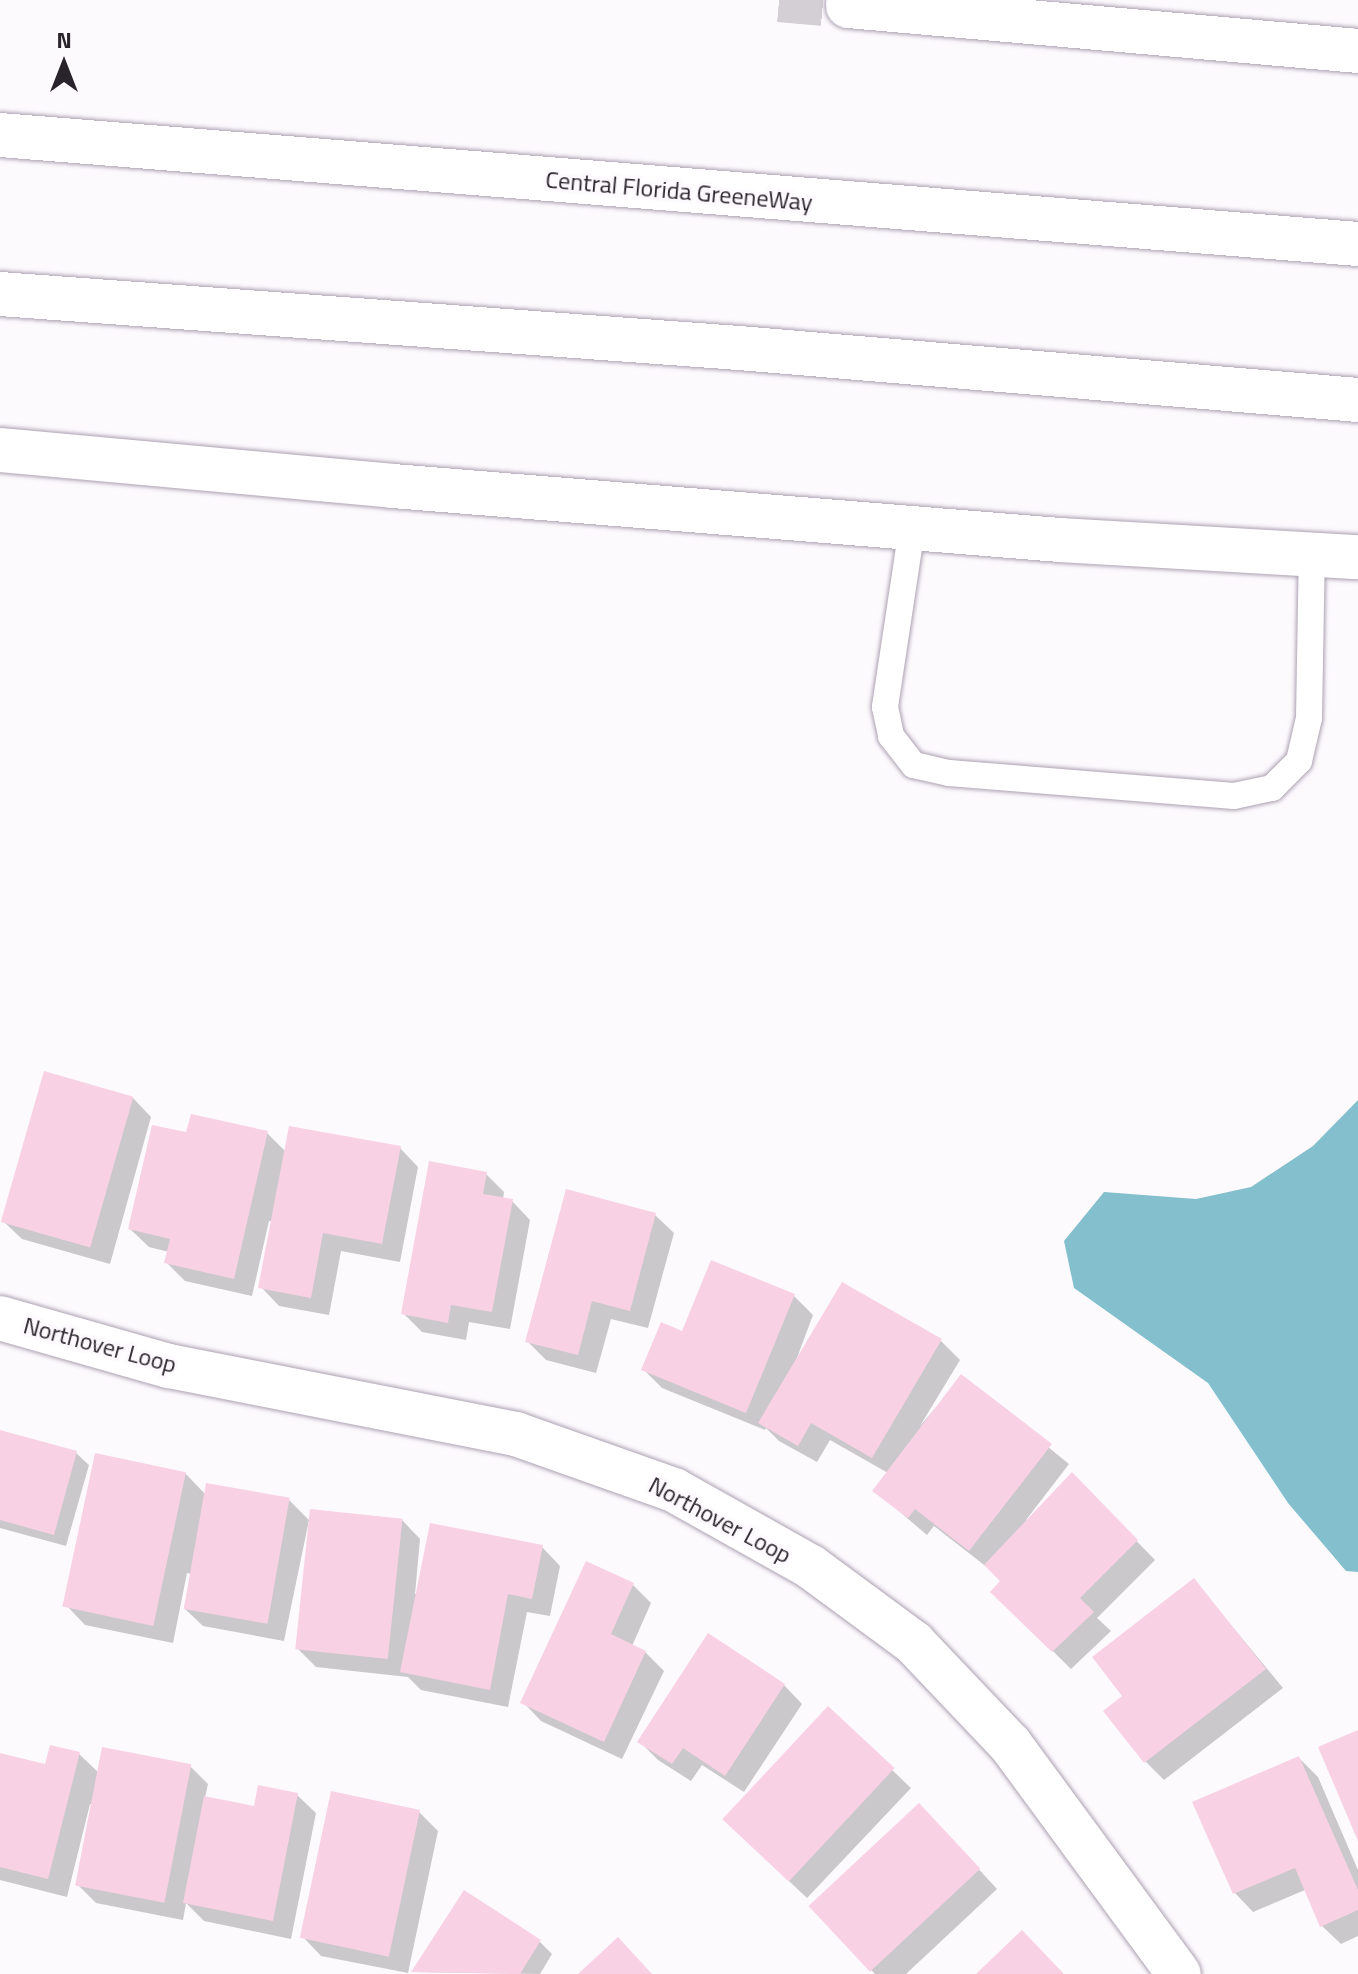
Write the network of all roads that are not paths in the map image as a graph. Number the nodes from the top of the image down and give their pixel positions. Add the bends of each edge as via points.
1 (848, 6) dead end
2 (1358, 51) edge
3 (0, 135) edge
4 (1358, 244) edge
5 (0, 294) edge
6 (1358, 400) edge
7 (0, 450) edge
8 (912, 528) junction
9 (1312, 554) junction
10 (1358, 557) edge
11 (0, 1318) edge
12 (1179, 1974) edge

1 - 2 main road
3 - 4 main road, Central Florida GreeneWay
5 - 6 main road
7 - 8 main road
8 - 9 main road
8 - 9 lane via 885,707 891,736 914,765 949,773 1234,796 1272,788 1299,761 1309,718
9 - 10 main road
11 - 12 main road, Northover Loop via 169,1366 516,1434 674,1490 811,1567 914,1643 1010,1744

